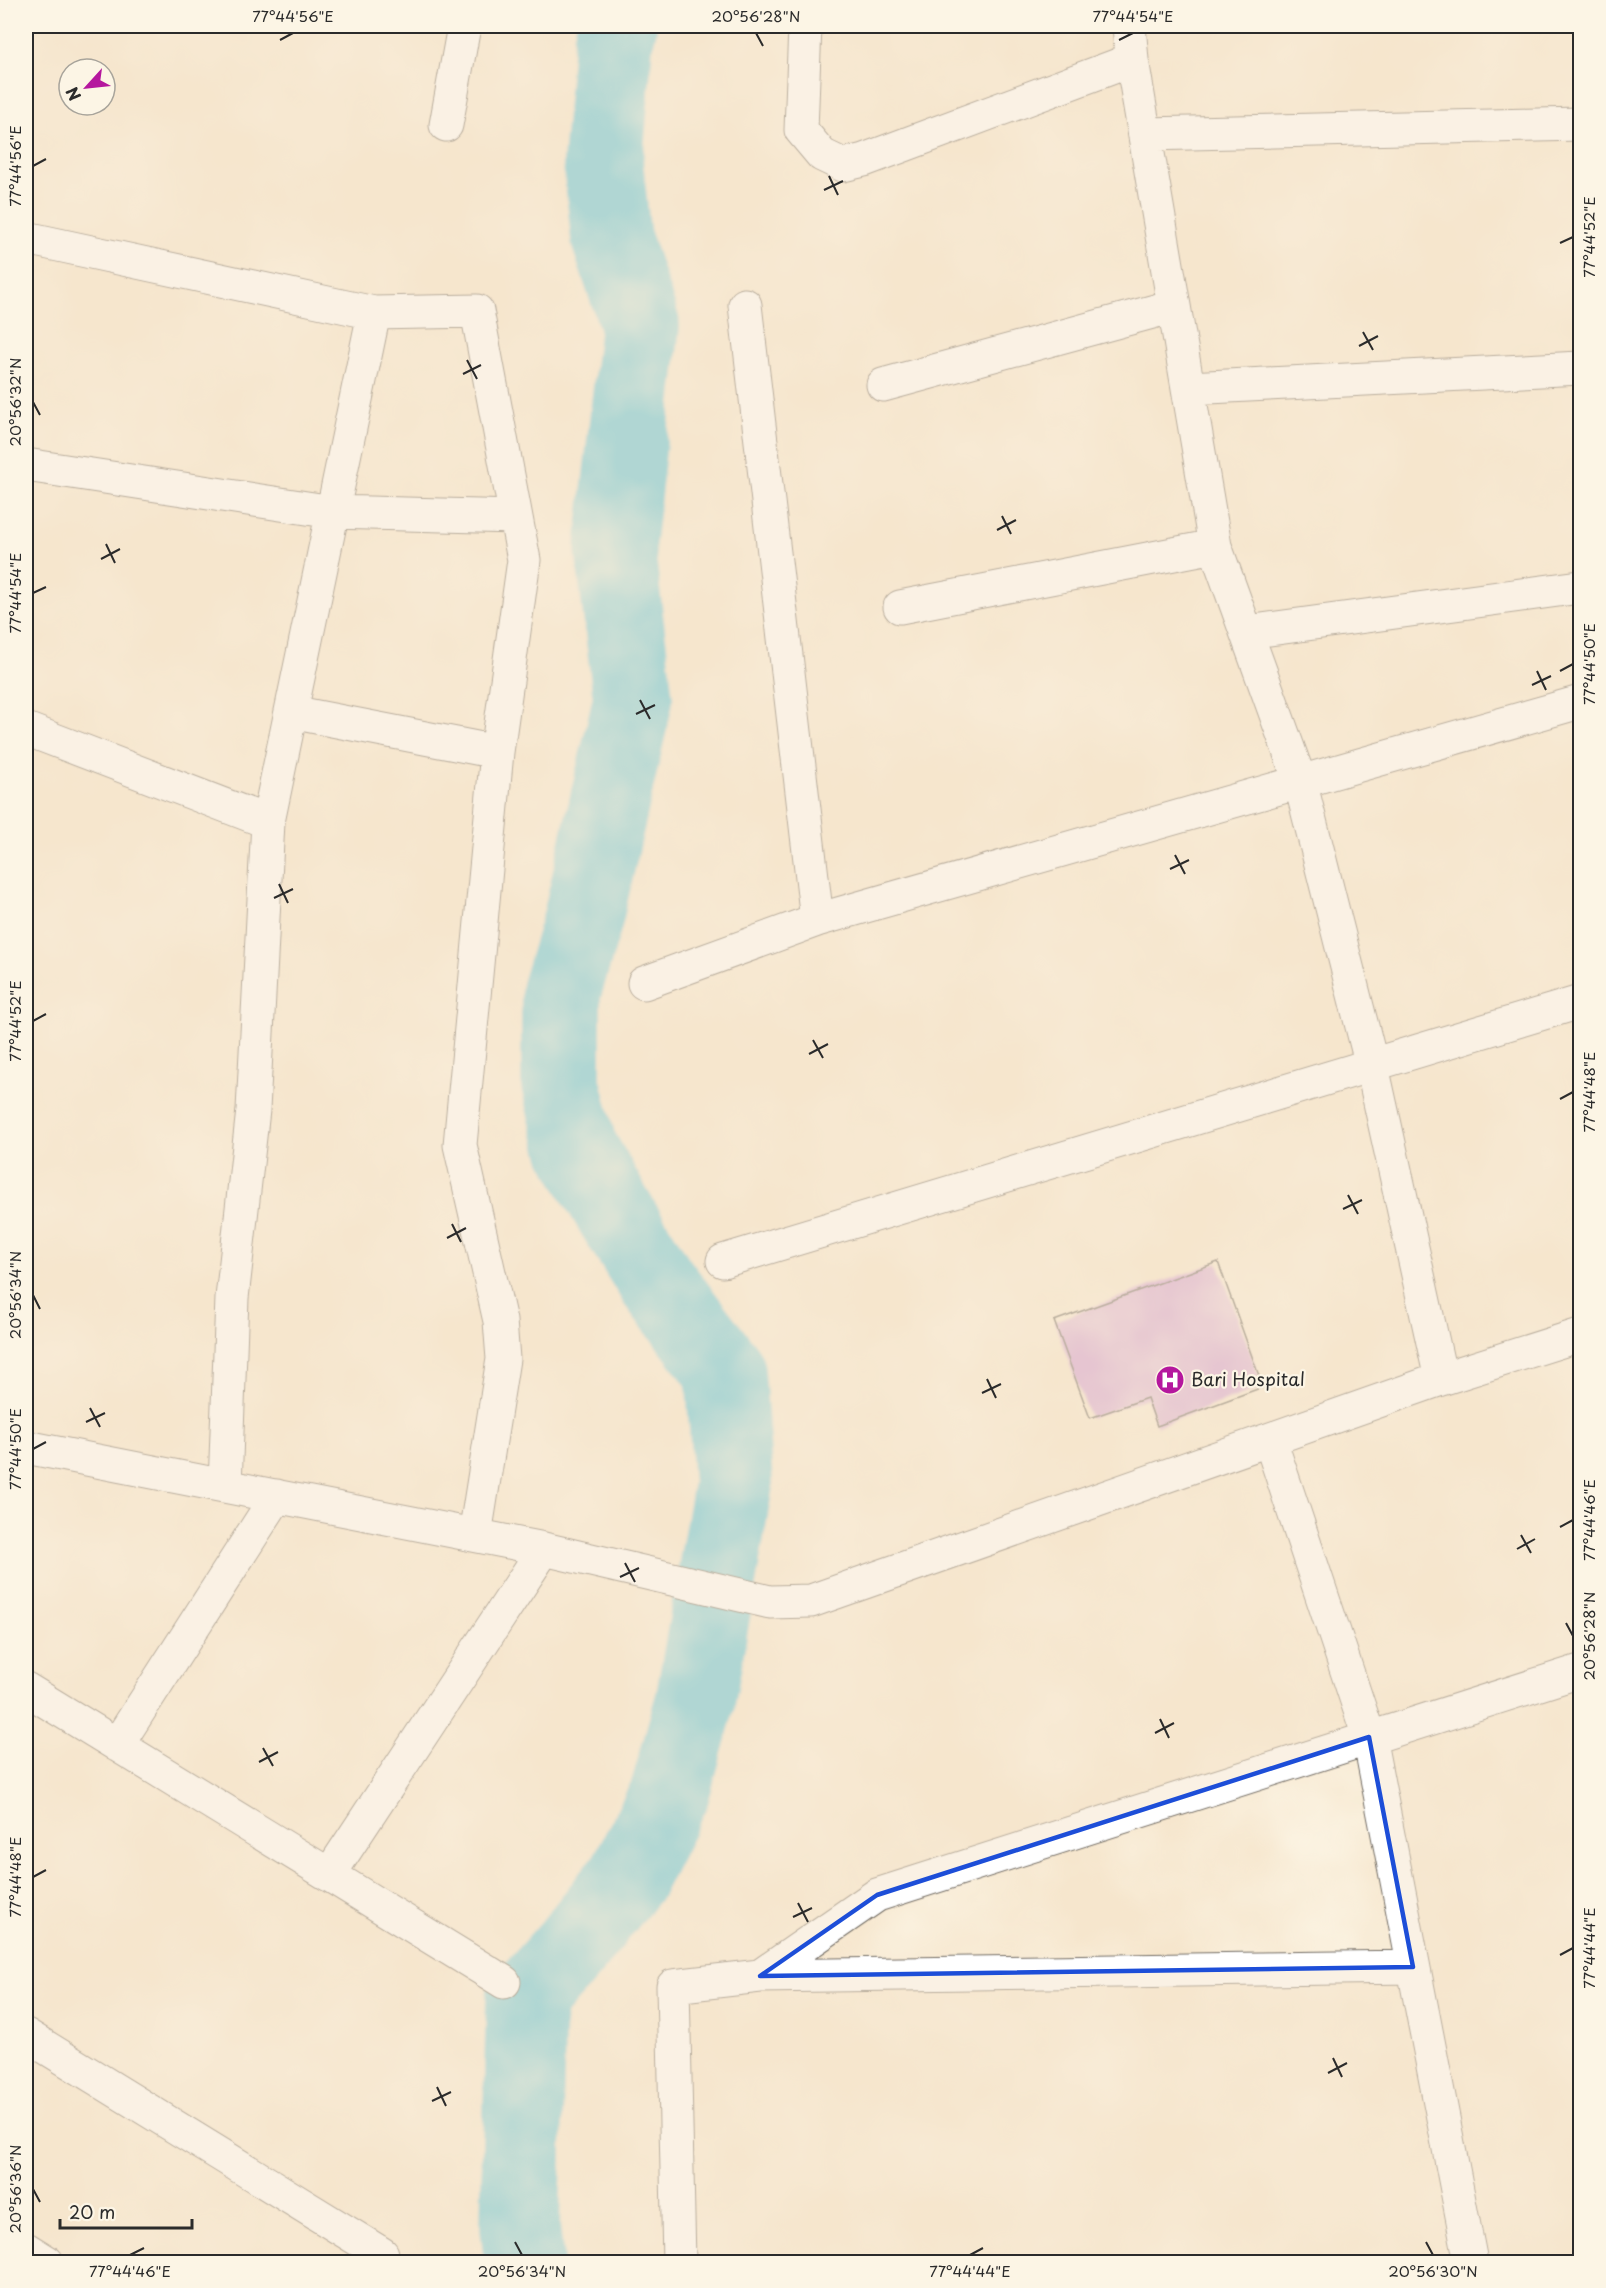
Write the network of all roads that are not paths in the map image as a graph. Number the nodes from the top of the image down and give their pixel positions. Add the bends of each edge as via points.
1 (464, 26) edge
2 (805, 26) edge
3 (1129, 26) edge
4 (1132, 60) junction
5 (1581, 124) edge
6 (446, 125) dead end
7 (1146, 134) junction
8 (26, 238) edge
9 (745, 305) dead end
10 (1174, 306) junction
11 (374, 314) junction
12 (1581, 369) edge
13 (883, 385) dead end
14 (1189, 388) junction
15 (26, 465) edge
16 (333, 512) junction
17 (515, 517) junction
18 (1215, 546) junction
19 (1581, 587) edge
20 (900, 607) dead end
21 (1247, 632) junction
22 (1581, 702) edge
23 (291, 712) junction
24 (26, 729) edge
25 (497, 752) junction
26 (1300, 781) junction
27 (268, 822) junction
28 (817, 920) junction
29 (644, 983) dead end
30 (1581, 1002) edge
31 (1372, 1066) junction
32 (723, 1261) dead end
33 (1581, 1335) edge
34 (1441, 1379) junction
35 (1270, 1440) junction
36 (26, 1447) edge
37 (225, 1486) junction
38 (277, 1496) junction
39 (475, 1535) junction
40 (544, 1548) junction
41 (1581, 1671) edge
42 (26, 1689) edge
43 (1369, 1737) junction
44 (117, 1745) junction
45 (329, 1875) junction
46 (1413, 1967) junction
47 (760, 1976) junction
48 (504, 1982) dead end
49 (26, 2035) edge
50 (26, 2249) edge
51 (382, 2254) dead end
52 (47, 2262) edge
53 (679, 2262) edge
54 (1471, 2262) edge

1 - 6 street
2 - 4 street via 801,130 822,155 843,165
3 - 4 street
4 - 7 street
5 - 7 street
7 - 10 street
8 - 11 street
9 - 28 street
10 - 13 street
10 - 14 street
11 - 16 street
11 - 17 street via 477,311
12 - 14 street
14 - 18 street
15 - 16 street
16 - 17 street
16 - 23 street
17 - 25 street via 524,560
18 - 20 street
18 - 21 street
19 - 21 street
21 - 26 street
22 - 26 street
23 - 25 street
23 - 27 street
24 - 27 street
25 - 39 street via 460,1144 500,1321 503,1359
26 - 28 street
26 - 31 street
27 - 37 street via 254,1110 232,1298
28 - 29 street
30 - 31 street
31 - 32 street
31 - 34 street
33 - 34 street
34 - 35 street
35 - 40 street via 811,1601 771,1602
35 - 43 street
36 - 37 street
37 - 38 street
38 - 39 street
38 - 44 street
39 - 40 street
40 - 45 street
41 - 43 street
42 - 44 street
43 - 46 street
43 - 47 street via 877,1895
44 - 45 street
45 - 48 street
46 - 47 street
46 - 54 street
47 - 53 street via 673,1986
49 - 51 street
50 - 52 street

